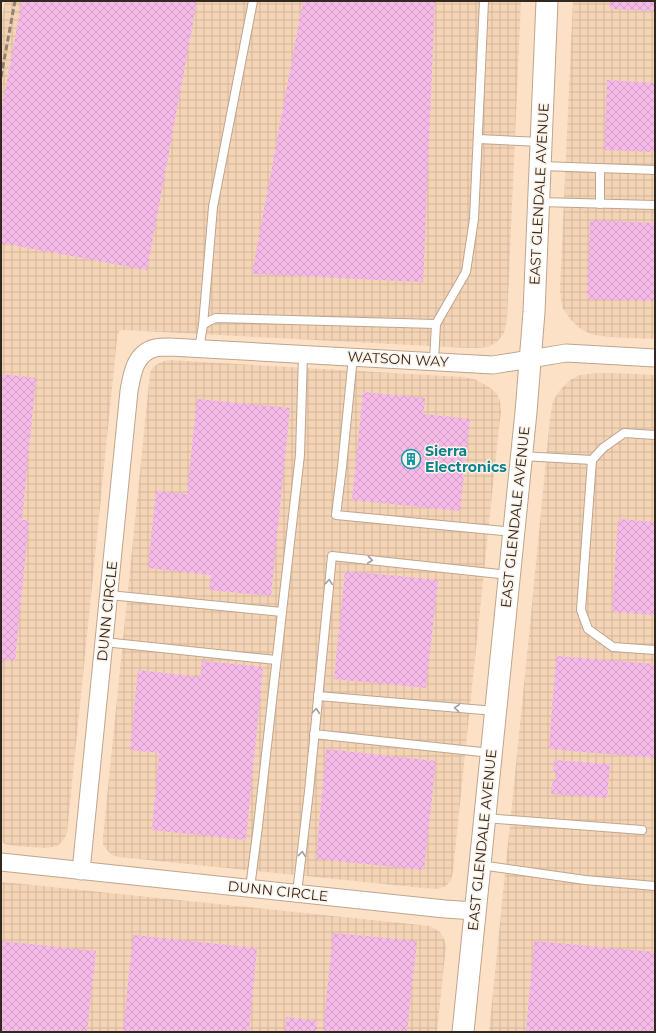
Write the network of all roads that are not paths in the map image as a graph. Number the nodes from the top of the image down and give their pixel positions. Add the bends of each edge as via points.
1 (253, 1) edge
2 (484, 1) edge
3 (547, 1) edge
4 (478, 139) junction
5 (542, 142) junction
6 (541, 166) junction
7 (600, 168) junction
8 (655, 170) edge
9 (539, 202) junction
10 (600, 204) junction
11 (655, 205) edge
12 (436, 324) junction
13 (203, 325) junction
14 (198, 349) junction
15 (303, 354) junction
16 (142, 355) joint
17 (353, 357) junction
18 (530, 358) junction
19 (655, 358) edge
20 (434, 361) junction
21 (655, 435) edge
22 (522, 456) junction
23 (592, 460) junction
24 (514, 532) junction
25 (510, 575) junction
26 (109, 595) junction
27 (282, 612) junction
28 (104, 642) junction
29 (655, 650) edge
30 (276, 660) junction
31 (318, 696) junction
32 (496, 712) junction
33 (314, 734) junction
34 (491, 753) junction
35 (484, 818) junction
36 (642, 830) dead end
37 (1, 862) edge
38 (480, 865) junction
39 (81, 871) junction
40 (655, 886) edge
41 (250, 888) junction
42 (297, 893) junction
43 (475, 911) junction
44 (463, 1032) edge

1 - 13 lane via 213,207
2 - 4 lane
3 - 5 street, EAST GLENDALE AVENUE
4 - 5 lane
4 - 12 lane via 474,219 466,272
5 - 6 street, EAST GLENDALE AVENUE
6 - 7 lane
6 - 9 street, EAST GLENDALE AVENUE
7 - 8 lane
7 - 10 lane
9 - 10 lane
9 - 18 street, EAST GLENDALE AVENUE
10 - 11 lane
12 - 13 lane via 216,318
12 - 20 lane
13 - 14 lane
14 - 15 street, WATSON WAY
14 - 16 street, WATSON WAY via 155,348
15 - 17 street, WATSON WAY
15 - 27 lane via 300,455
16 - 26 street, DUNN CIRCLE via 132,376 129,391
17 - 20 street, WATSON WAY
17 - 24 lane via 336,515
18 - 19 street, WATSON WAY via 566,353
18 - 20 street, WATSON WAY via 493,365
18 - 22 street, EAST GLENDALE AVENUE
21 - 23 lane via 624,433 603,448
22 - 23 lane
22 - 24 street, EAST GLENDALE AVENUE
23 - 29 lane via 581,610 588,629 613,647
24 - 25 street, EAST GLENDALE AVENUE
31 -> 25 lane via 332,556
25 - 32 street, EAST GLENDALE AVENUE
26 - 27 lane
26 - 28 street, DUNN CIRCLE
27 - 30 lane
28 - 30 lane
28 - 39 street, DUNN CIRCLE
30 - 41 lane
32 -> 31 lane
33 -> 31 lane
32 - 34 street, EAST GLENDALE AVENUE
33 - 34 lane
42 -> 33 lane
34 - 35 street, EAST GLENDALE AVENUE
35 - 36 lane
35 - 38 street, EAST GLENDALE AVENUE
37 - 39 street, DUNN CIRCLE
38 - 40 lane via 585,880
38 - 43 street, EAST GLENDALE AVENUE
39 - 41 street, DUNN CIRCLE
41 - 42 street, DUNN CIRCLE
42 - 43 street, DUNN CIRCLE
43 - 44 street, EAST GLENDALE AVENUE

